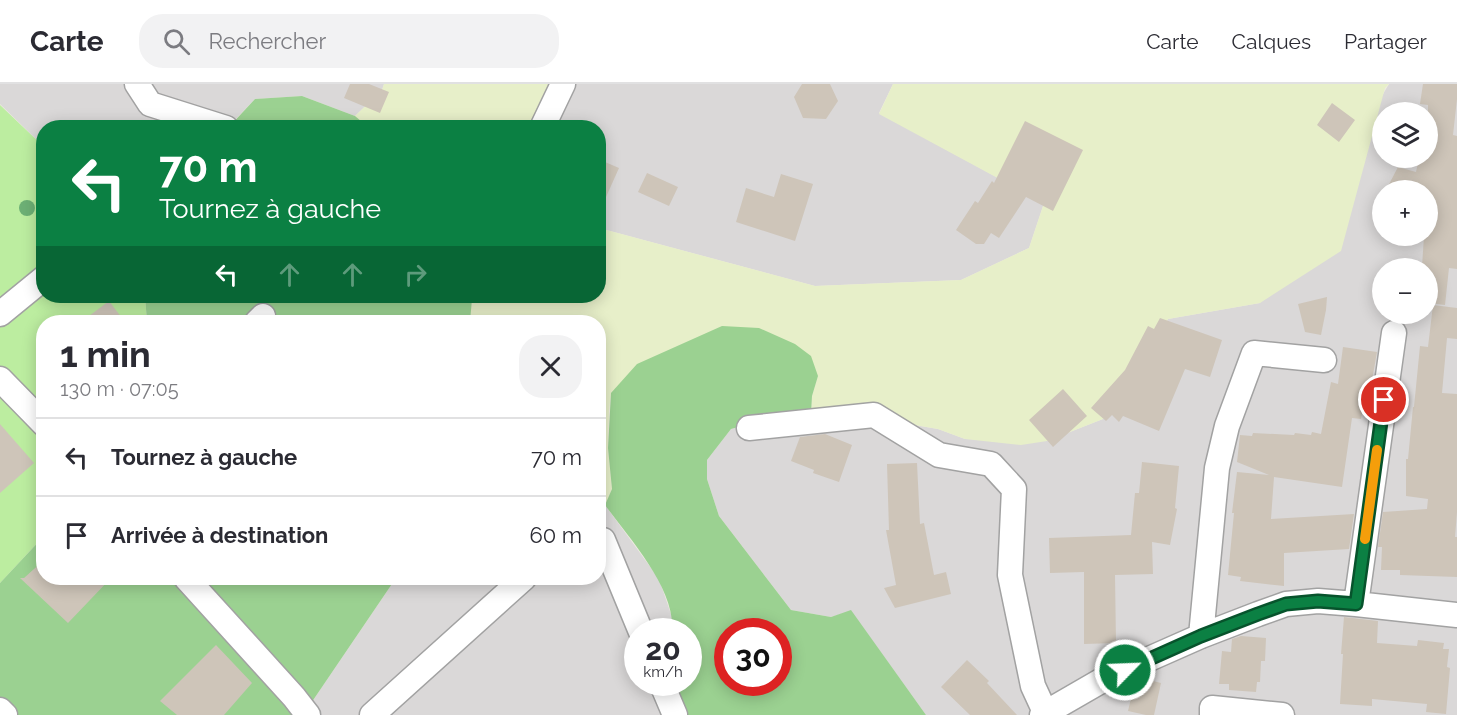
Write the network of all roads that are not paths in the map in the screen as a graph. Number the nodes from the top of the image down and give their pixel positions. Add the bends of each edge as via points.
1 (137, 84) edge
2 (563, 84) edge
3 (201, 120) edge
4 (546, 120) edge
5 (36, 285) edge
6 (0, 314) edge
7 (1394, 333) dead end
8 (1324, 360) dead end
9 (0, 379) edge
10 (36, 416) edge
11 (749, 428) dead end
12 (606, 547) edge
13 (192, 585) edge
14 (516, 585) edge
15 (1356, 604) junction
16 (1457, 615) edge
17 (634, 618) edge
18 (1201, 636) junction
19 (667, 696) edge
20 (0, 710) edge
21 (1044, 714) edge
22 (5, 715) edge
23 (308, 715) edge
24 (372, 715) edge
25 (675, 715) edge
26 (1212, 715) edge
27 (1282, 715) edge

1 - 3 street via 150,104
2 - 4 street
5 - 6 street
7 - 15 street
8 - 18 street via 1254,353 1227,426 1217,468
9 - 10 street
11 - 21 street via 874,415 939,455 992,464 1014,489 1010,575 1033,686
12 - 17 street
13 - 23 street
14 - 24 street
15 - 16 street
15 - 18 street via 1286,604
18 - 21 street via 1106,678
19 - 25 street
20 - 22 street
26 - 27 street via 1212,708

